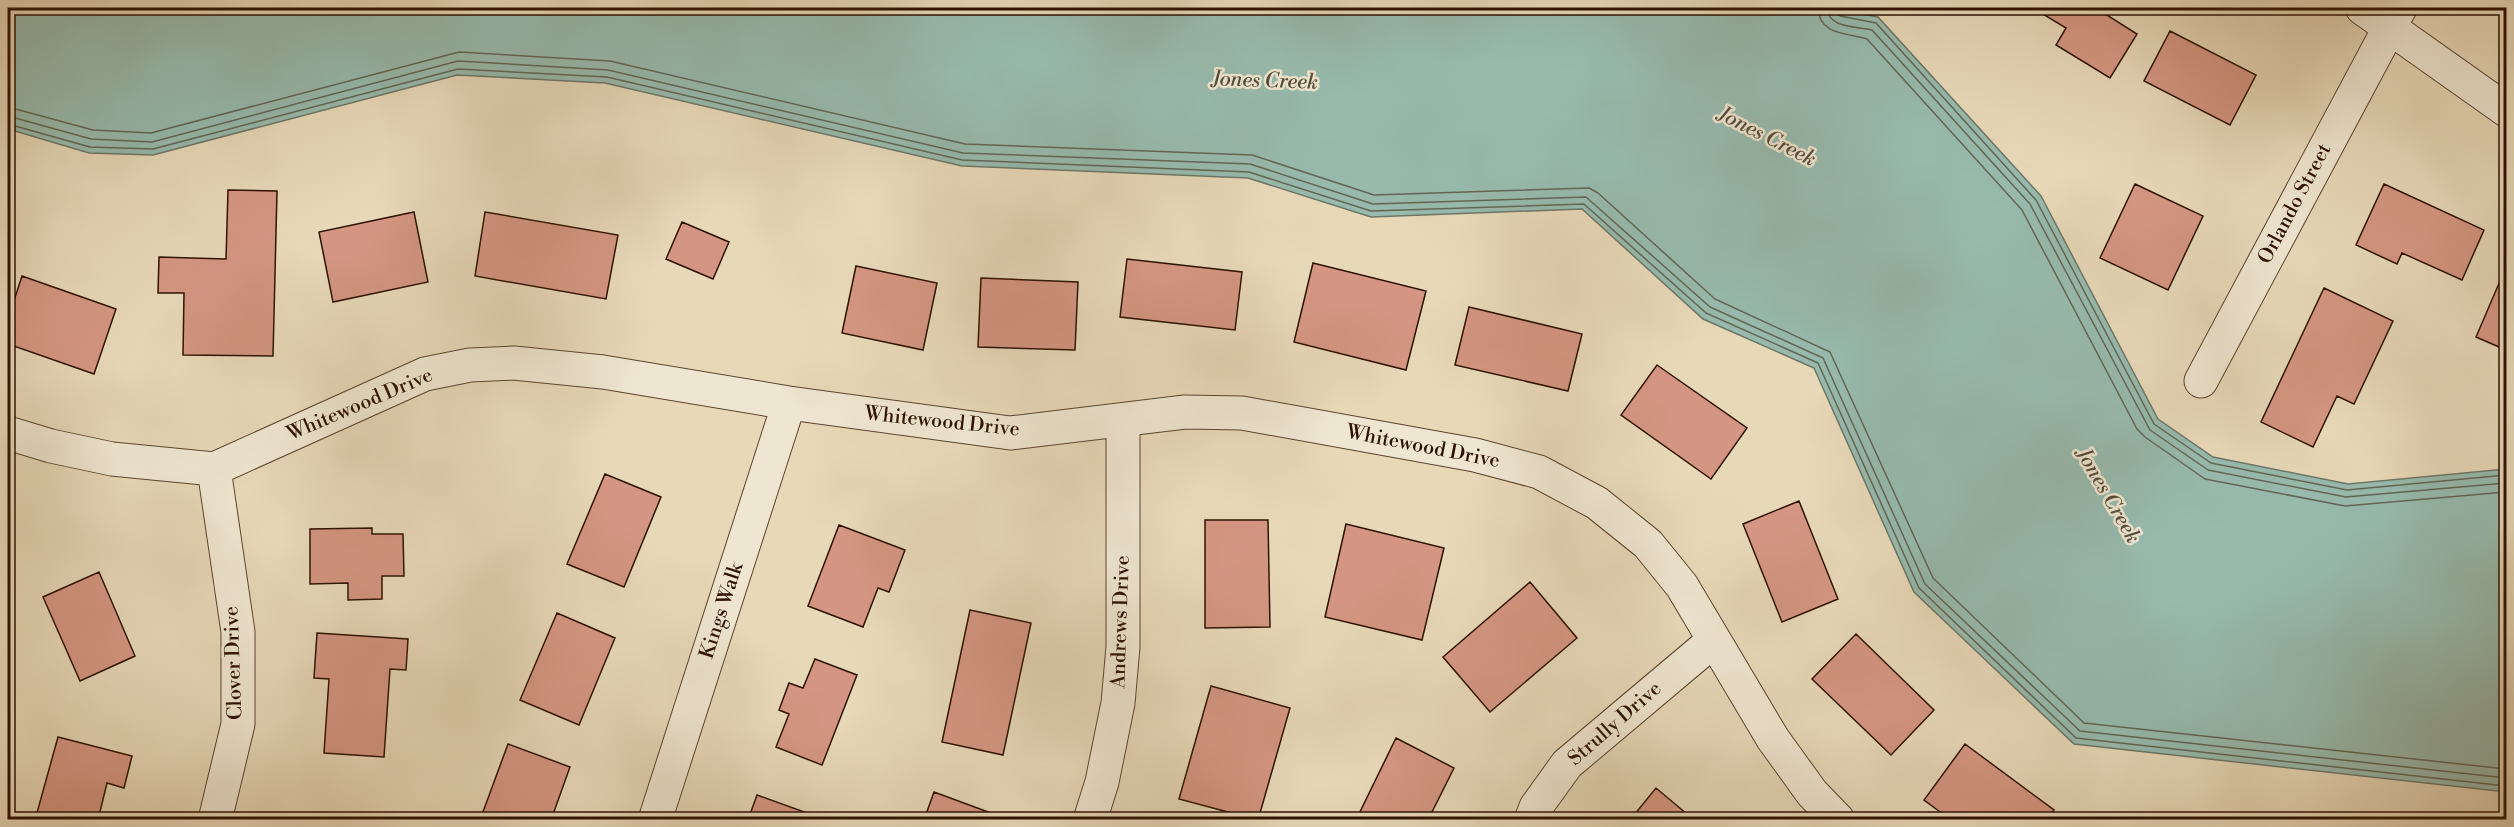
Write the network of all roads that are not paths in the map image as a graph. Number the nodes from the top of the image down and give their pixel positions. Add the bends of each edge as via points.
1 (2362, 8) edge
2 (2395, 17) edge
3 (2506, 110) edge
4 (2201, 381) dead end
5 (789, 403) junction
6 (1123, 421) junction
7 (8, 433) edge
8 (214, 469) junction
9 (1713, 641) junction
10 (215, 819) edge
11 (655, 819) edge
12 (1090, 819) edge
13 (1531, 819) edge
14 (1838, 819) edge

1 - 2 street
2 - 3 street
2 - 4 street, Orlando Street
5 - 6 street, Whitewood Drive via 1010,434
5 - 8 street, Whitewood Drive via 603,372 514,363 470,365 424,374
5 - 11 street, Kings Walk
6 - 9 street, Whitewood Drive via 1185,412 1242,413 1475,455 1539,472 1598,502 1648,544 1682,586
6 - 12 street, Andrews Drive via 1122,647 1118,703
7 - 8 street, Whitewood Drive via 112,459
8 - 10 street, Clover Drive via 238,633 238,724
9 - 13 street, Strully Drive via 1568,764
9 - 14 street, Whitewood Drive via 1773,739 1812,792

